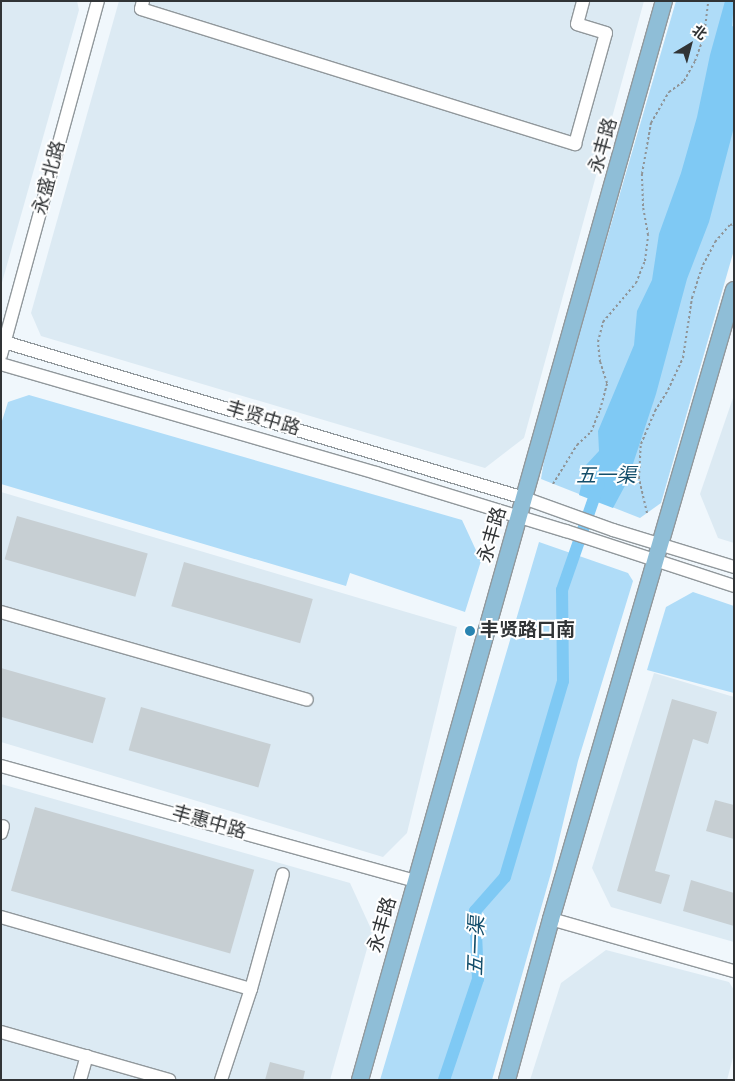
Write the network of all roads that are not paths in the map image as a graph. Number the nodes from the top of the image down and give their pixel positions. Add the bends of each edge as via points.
1 (98, 1) edge
2 (143, 1) edge
3 (584, 1) edge
4 (664, 1) edge
5 (734, 290) edge
6 (3, 342) edge
7 (1, 355) edge
8 (1, 364) edge
9 (524, 498) junction
10 (519, 517) junction
11 (661, 545) junction
12 (656, 561) junction
13 (734, 567) edge
14 (734, 586) edge
15 (1, 612) edge
16 (307, 700) dead end
17 (1, 766) edge
18 (283, 874) dead end
19 (416, 881) junction
20 (1, 917) edge
21 (551, 919) junction
22 (734, 971) edge
23 (251, 989) junction
24 (1, 1032) edge
25 (86, 1056) junction
26 (80, 1080) edge
27 (169, 1080) edge
28 (222, 1080) edge
29 (360, 1080) edge
30 (507, 1080) edge

1 - 6 street, 永盛北路
2 - 3 street via 141,10 575,144 606,33 577,24
4 - 9 main road, 永丰路
5 - 11 main road
6 - 7 street, 永盛北路
6 - 9 street, 丰贤中路
8 - 10 street, 丰贤中路
9 - 10 main road, 永丰路
9 - 11 street, 丰贤中路
10 - 12 street, 丰贤中路
10 - 19 main road, 永丰路
11 - 12 main road
11 - 13 street, 丰贤中路
12 - 14 street, 丰贤中路
12 - 21 main road
15 - 16 street
17 - 19 street, 丰惠中路
18 - 23 street
19 - 29 main road, 永丰路
20 - 23 street
21 - 22 street
21 - 30 main road
23 - 28 street
24 - 25 street
25 - 26 street
25 - 27 street

